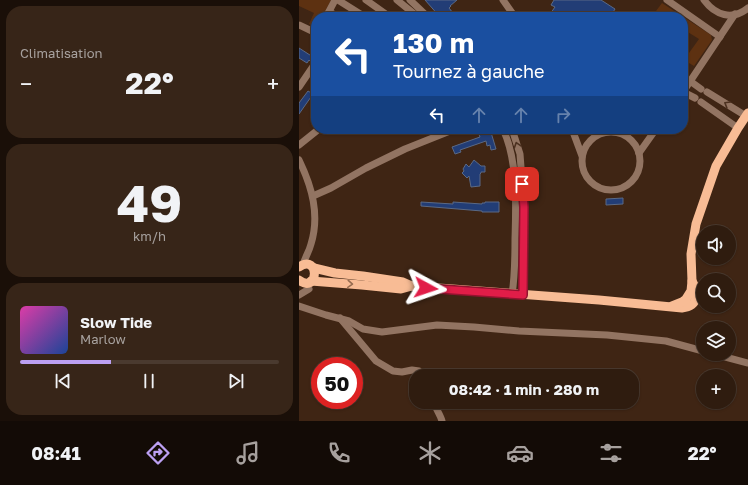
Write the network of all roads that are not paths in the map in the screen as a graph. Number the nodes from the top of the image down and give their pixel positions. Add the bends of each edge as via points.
1 (336, 0) edge
2 (366, 0) edge
3 (397, 0) edge
4 (410, 0) edge
5 (503, 0) edge
6 (667, 0) edge
7 (704, 0) edge
8 (748, 8) edge
9 (328, 12) edge
10 (356, 12) edge
11 (383, 12) edge
12 (412, 12) edge
13 (423, 12) edge
14 (511, 12) edge
15 (685, 12) edge
16 (688, 14) edge
17 (735, 14) junction
18 (299, 25) edge
19 (311, 31) edge
20 (720, 36) junction
21 (311, 69) edge
22 (690, 81) junction
23 (688, 84) edge
24 (299, 87) edge
25 (688, 95) edge
26 (747, 114) edge
27 (738, 128) junction
28 (313, 134) edge
29 (442, 134) edge
30 (504, 134) edge
31 (514, 134) edge
32 (574, 134) edge
33 (602, 134) edge
34 (620, 134) edge
35 (651, 134) edge
36 (299, 145) edge
37 (639, 153) junction
38 (582, 156) junction
39 (299, 160) edge
40 (313, 196) junction
41 (306, 266) edge
42 (305, 284) edge
43 (412, 286) junction
44 (299, 294) edge
45 (512, 294) junction
46 (523, 295) junction
47 (299, 306) edge
48 (340, 318) junction
49 (696, 349) edge
50 (736, 360) edge
51 (748, 363) edge
52 (409, 371) edge
53 (437, 409) edge
54 (442, 421) edge

1 - 9 street
1 - 10 street
2 - 11 street
3 - 12 street
4 - 13 street
5 - 14 street
6 - 15 street
7 - 17 street via 718,12
8 - 17 street
16 - 20 street
17 - 20 street
18 - 19 street
20 - 22 street
21 - 24 street
22 - 23 street
26 -> 22 street
25 - 27 street
26 - 27 main road
27 - 46 main road via 716,166 695,224 691,254 692,281 697,293 693,303 686,307
28 - 36 street
29 - 40 street via 405,149
30 - 45 street via 515,178 515,268
46 -> 31 street via 524,207 520,154
32 - 38 street
33 - 38 street via 591,140
34 - 37 street via 635,144
35 - 37 street
37 - 38 street via 640,166 636,177 626,186 616,190 599,188 590,182 583,169
39 - 40 street
40 - 41 street via 314,225 309,250 311,256
41 - 42 main road via 315,277
41 - 43 main road via 335,273 403,282
42 -> 43 main road via 401,289
42 - 44 street
43 - 45 main road
45 - 46 main road
47 - 48 street
48 - 49 street via 363,329 382,332 437,325 474,327 607,335 666,341
48 - 52 street via 376,360 393,371
50 - 51 street
53 - 54 street

